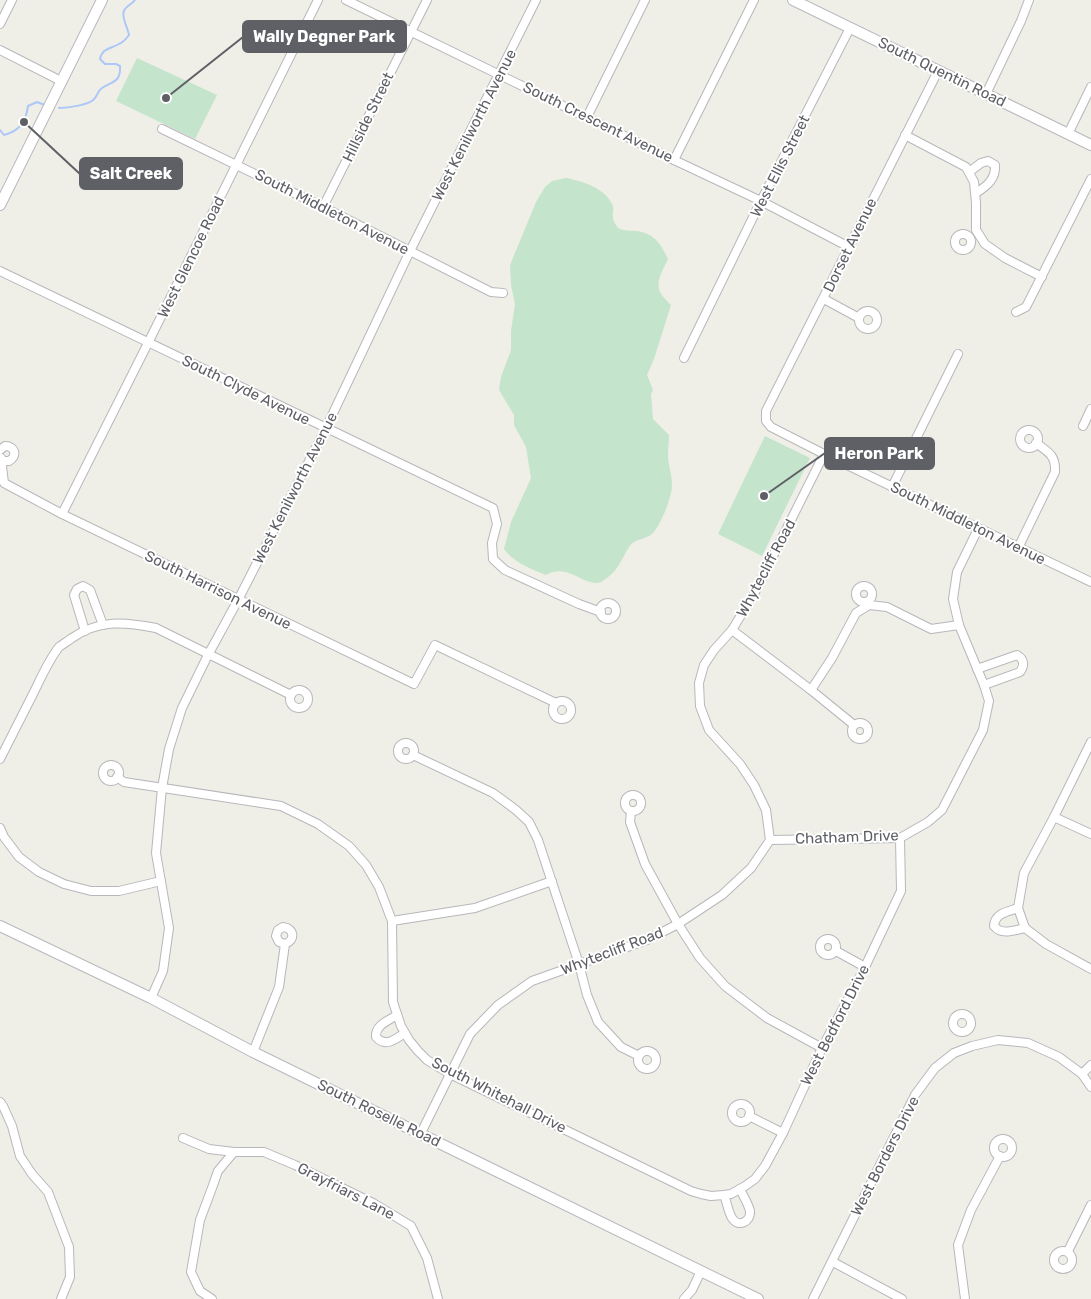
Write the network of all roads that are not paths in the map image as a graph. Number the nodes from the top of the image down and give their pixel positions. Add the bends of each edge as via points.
1 (12, 0) edge
2 (102, 0) edge
3 (318, 0) edge
4 (346, 0) edge
5 (426, 0) edge
6 (536, 0) edge
7 (645, 0) edge
8 (754, 0) edge
9 (793, 0) edge
10 (1029, 0) edge
11 (0, 24) edge
12 (850, 28) junction
13 (411, 31) junction
14 (0, 50) edge
15 (938, 70) junction
16 (499, 74) junction
17 (61, 81) junction
18 (1091, 87) edge
19 (986, 94) junction
20 (586, 117) junction
21 (162, 129) dead end
22 (1068, 134) junction
23 (905, 135) junction
24 (1091, 145) edge
25 (674, 160) junction
26 (236, 164) junction
27 (969, 172) junction
28 (1091, 179) edge
29 (976, 193) junction
30 (762, 201) junction
31 (0, 206) edge
32 (323, 207) junction
33 (979, 235) junction
34 (971, 239) dead end
35 (849, 247) junction
36 (410, 252) junction
37 (0, 272) edge
38 (1042, 278) junction
39 (503, 293) dead end
40 (824, 299) junction
41 (1016, 312) dead end
42 (859, 318) dead end
43 (148, 343) junction
44 (958, 354) dead end
45 (684, 358) dead end
46 (1091, 409) edge
47 (766, 421) joint
48 (1083, 426) dead end
49 (326, 428) junction
50 (1036, 444) dead end
51 (0, 450) edge
52 (824, 454) junction
53 (2, 459) edge
54 (892, 487) junction
55 (62, 514) junction
56 (978, 529) junction
57 (1018, 548) junction
58 (1091, 582) edge
59 (238, 600) junction
60 (601, 612) dead end
61 (958, 625) junction
62 (103, 626) junction
63 (732, 630) junction
64 (85, 631) junction
65 (208, 655) junction
66 (977, 669) junction
67 (984, 685) junction
68 (810, 690) junction
69 (291, 695) dead end
70 (556, 704) dead end
71 (854, 725) dead end
72 (1091, 742) edge
73 (413, 755) dead end
74 (0, 759) edge
75 (117, 777) dead end
76 (162, 788) junction
77 (631, 812) dead end
78 (1054, 817) junction
79 (0, 829) edge
80 (1091, 834) edge
81 (900, 838) junction
82 (770, 840) junction
83 (161, 881) junction
84 (552, 881) junction
85 (1018, 908) junction
86 (392, 921) junction
87 (678, 924) junction
88 (0, 926) edge
89 (1025, 928) junction
90 (285, 944) dead end
91 (836, 951) dead end
92 (579, 964) junction
93 (865, 967) junction
94 (1091, 968) edge
95 (150, 998) junction
96 (397, 1015) junction
97 (965, 1031) dead end
98 (405, 1033) junction
99 (972, 1046) junction
100 (822, 1048) junction
101 (253, 1052) junction
102 (639, 1056) dead end
103 (1091, 1065) edge
104 (450, 1074) junction
105 (1082, 1074) junction
106 (1091, 1087) edge
107 (0, 1102) edge
108 (749, 1116) dead end
109 (421, 1133) junction
110 (783, 1133) junction
111 (183, 1138) dead end
112 (234, 1152) junction
113 (1000, 1156) dead end
114 (740, 1189) junction
115 (727, 1194) junction
116 (1091, 1205) edge
117 (1068, 1252) dead end
118 (832, 1262) junction
119 (701, 1271) junction
120 (61, 1299) edge
121 (212, 1299) edge
122 (438, 1299) edge
123 (684, 1299) edge
124 (758, 1299) edge
125 (813, 1299) edge
126 (902, 1299) edge
127 (965, 1299) edge

1 - 11 street
2 - 17 main road
3 - 26 street, West Glencoe Road
4 - 13 street, South Crescent Avenue
5 - 13 street, Hillside Street
6 - 16 street, West Kenilworth Avenue
7 - 20 street
8 - 25 street
9 - 12 main road, South Quentin Road
10 - 19 street
12 - 15 main road, South Quentin Road
12 - 30 street, West Ellis Street
13 - 16 street, South Crescent Avenue
13 - 32 street, Hillside Street
14 - 17 street
15 - 19 main road, South Quentin Road
15 - 23 street, Dorset Avenue
16 - 20 street, South Crescent Avenue
16 - 36 street, West Kenilworth Avenue
17 - 31 main road
18 - 22 street
19 - 22 main road, South Quentin Road
20 - 25 street, South Crescent Avenue
21 - 26 street, South Middleton Avenue
22 - 24 main road, South Quentin Road
23 - 27 street via 966,167
23 - 35 street, Dorset Avenue
25 - 30 street, South Crescent Avenue
26 - 32 street, South Middleton Avenue
26 - 43 street, West Glencoe Road
27 - 29 street
27 - 29 street via 988,161 995,165 991,180
28 - 38 street
29 - 33 street via 976,230
30 - 35 street, South Crescent Avenue
30 - 45 street, West Ellis Street
32 - 36 street, South Middleton Avenue
33 - 34 street
33 - 38 street via 985,244 1005,258
35 - 40 street, Dorset Avenue
36 - 39 street, South Middleton Avenue via 491,292
36 - 49 street, West Kenilworth Avenue
37 - 43 street, South Clyde Avenue
38 - 41 street via 1026,307
40 - 42 street
40 - 47 street, Dorset Avenue via 766,411
43 - 49 street, South Clyde Avenue
43 - 55 street, West Glencoe Road
44 - 54 street
46 - 48 street
47 - 52 street, South Middleton Avenue via 771,427
49 - 59 street, West Kenilworth Avenue
49 - 60 street, South Clyde Avenue via 492,508 497,524 492,559 505,570
50 - 57 street via 1052,456 1055,472
51 - 53 street, South Harrison Avenue via 8,446 15,454 10,461
52 - 54 street, South Middleton Avenue
52 - 63 street, Whytecliff Road via 755,592
53 - 55 street, South Harrison Avenue via 4,483
54 - 56 street, South Middleton Avenue
55 - 59 street, South Harrison Avenue
56 - 57 street, South Middleton Avenue
56 - 61 street, Chatham Drive via 957,572 953,599
57 - 58 street, South Middleton Avenue
59 - 65 street, West Kenilworth Avenue
59 - 70 street, South Harrison Avenue via 414,684 435,645
61 - 66 street, Chatham Drive
61 - 68 street via 931,629 887,607 868,604 856,613
62 - 64 street
62 - 64 street via 90,590 83,586 74,595
62 - 65 street via 132,623 156,628
63 - 68 street
63 - 82 street, Whytecliff Road via 704,665 699,682 700,706 709,730 754,785 766,810
64 - 74 street via 60,646
65 - 69 street
65 - 76 street, West Kenilworth Avenue via 182,708 169,748
66 - 67 street, Chatham Drive
66 - 67 street via 1017,655 1024,662 1020,672
67 - 81 street, Chatham Drive via 989,702 983,730 942,810
68 - 71 street
72 - 78 street
73 - 84 street via 492,793 516,810 529,822
75 - 76 street, South Whitehall Drive via 124,782
76 - 83 street, West Kenilworth Avenue via 156,853
76 - 86 street, South Whitehall Drive via 281,806 318,824 349,846 366,865 379,887
77 - 87 street via 630,822 645,864
78 - 80 street
78 - 85 street via 1024,873
79 - 83 street via 19,857 39,872 64,884 91,891 119,891
81 - 82 street, Chatham Drive
81 - 93 street, West Bedford Drive via 901,891
82 - 87 street, Whytecliff Road via 751,868 722,895
83 - 95 street, West Kenilworth Avenue via 169,928 163,970
84 - 86 street via 475,908
84 - 92 street
85 - 89 street
85 - 89 street via 998,915 994,926 1004,932
86 - 96 street, South Whitehall Drive via 392,993
87 - 92 street, Whytecliff Road via 647,940
87 - 100 street via 700,958 725,986 766,1018
88 - 95 main road, South Roselle Road
89 - 94 street via 1046,944
90 - 101 street via 279,987
91 - 93 street
92 - 102 street via 598,1022 621,1047
92 - 104 street, Whytecliff Road via 532,981 498,1005 470,1034
93 - 100 street, West Bedford Drive
95 - 101 main road, South Roselle Road
96 - 98 street, South Whitehall Drive
96 - 98 street via 380,1025 375,1032 376,1037 387,1043
97 - 99 street
98 - 104 street, South Whitehall Drive via 427,1060
99 - 105 street, West Borders Drive via 998,1040 1028,1043 1059,1057
99 - 118 street, West Borders Drive via 954,1053 935,1068 915,1095
100 - 110 street, West Bedford Drive
101 - 109 main road, South Roselle Road
103 - 105 street
104 - 109 street, Whytecliff Road
104 - 115 street, South Whitehall Drive via 691,1190 712,1196
105 - 106 street, West Borders Drive
107 - 120 street via 12,1126 20,1156 48,1192 69,1247 70,1277
108 - 110 street
109 - 119 main road, South Roselle Road
110 - 114 street, West Bedford Drive via 761,1173
111 - 112 street, Grayfriars Lane via 209,1149
112 - 121 street via 218,1171 200,1220 191,1272 200,1291
112 - 122 street, Grayfriars Lane via 264,1152 373,1202 411,1226 427,1258
113 - 127 street via 971,1210 958,1245
114 - 115 street, West Bedford Drive
114 - 115 street via 750,1214 744,1223 732,1218
116 - 117 street
118 - 125 street, West Borders Drive
118 - 126 street
119 - 123 street
119 - 124 main road, South Roselle Road

